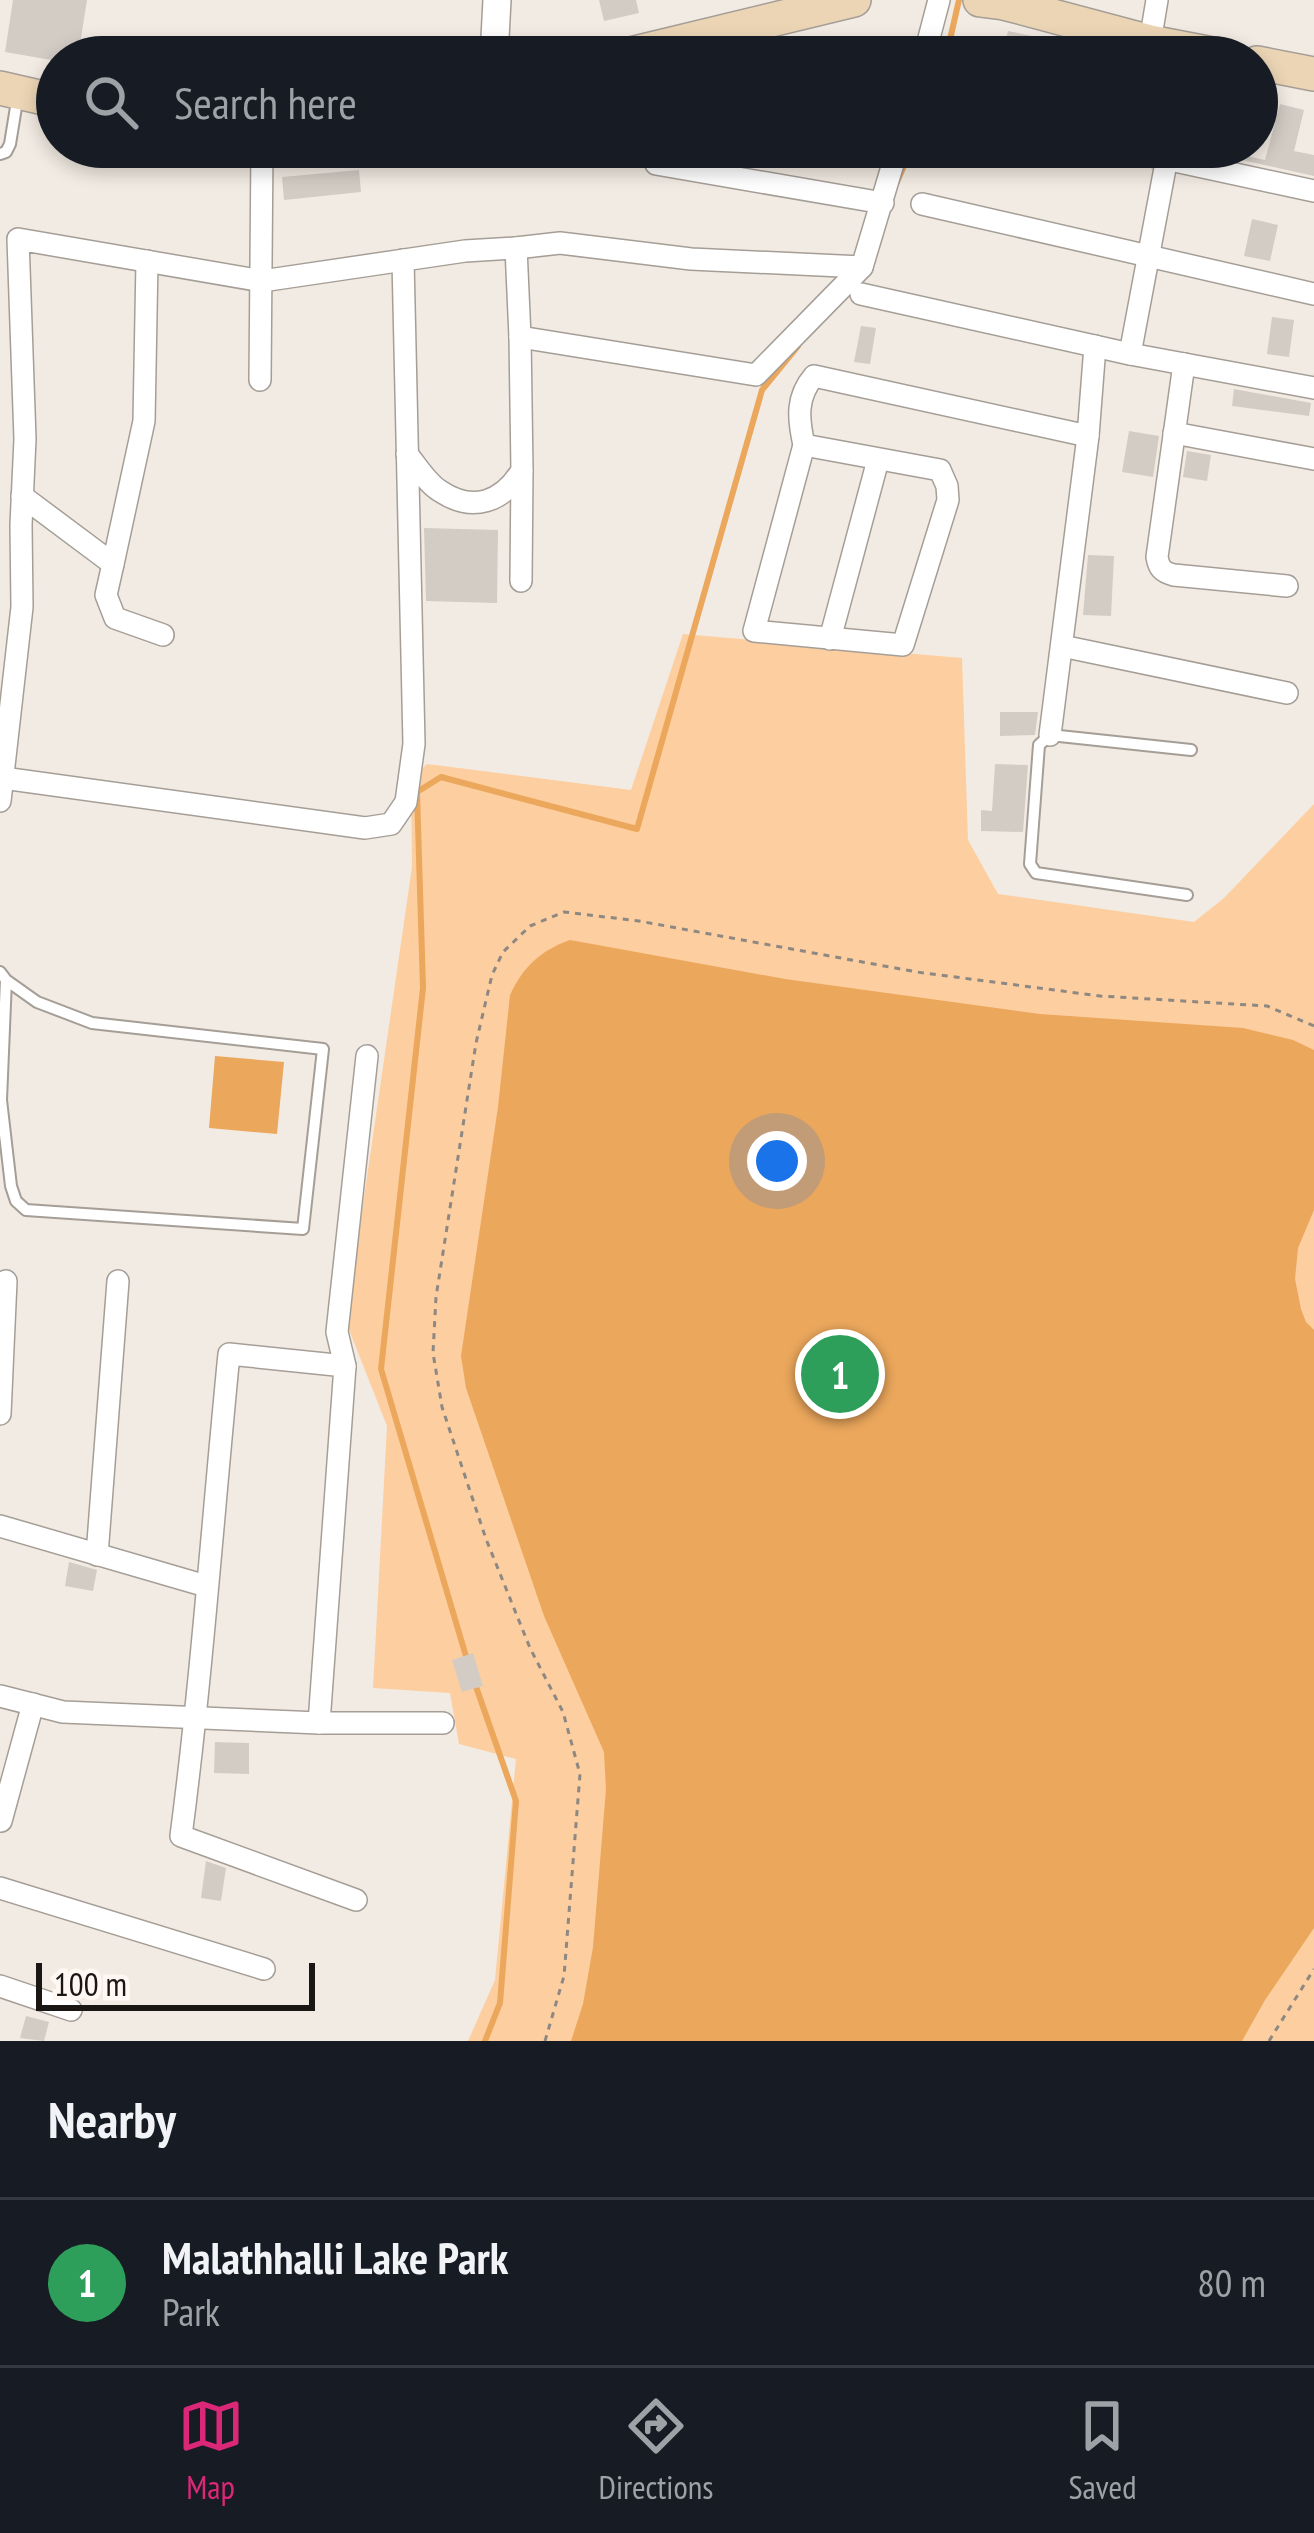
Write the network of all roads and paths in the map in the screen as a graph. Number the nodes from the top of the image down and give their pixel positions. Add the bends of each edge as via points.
1 (496, 0) edge
2 (854, 0) edge
3 (939, 0) edge
4 (1156, 0) edge
5 (992, 2) edge
6 (786, 8) edge
7 (495, 36) edge
8 (690, 36) edge
9 (929, 36) edge
10 (1130, 36) edge
11 (1151, 36) edge
12 (1278, 67) edge
13 (1314, 74) edge
14 (9, 90) edge
15 (0, 154) edge
16 (262, 168) edge
17 (680, 168) edge
18 (892, 168) edge
19 (1164, 168) edge
20 (1225, 168) edge
21 (1314, 191) edge
22 (883, 202) junction
23 (922, 204) dead end
24 (516, 248) junction
25 (1148, 257) junction
26 (404, 260) junction
27 (147, 261) junction
28 (862, 267) junction
29 (262, 281) junction
30 (861, 294) dead end
31 (1314, 294) edge
32 (520, 337) junction
33 (1095, 346) junction
34 (1130, 355) junction
35 (1184, 364) junction
36 (260, 380) dead end
37 (1314, 388) edge
38 (1174, 433) junction
39 (1088, 436) junction
40 (804, 445) junction
41 (407, 454) junction
42 (1314, 459) edge
43 (878, 460) junction
44 (522, 470) junction
45 (22, 496) junction
46 (113, 564) junction
47 (521, 581) dead end
48 (1288, 586) dead end
49 (164, 635) dead end
50 (830, 639) junction
51 (1062, 646) junction
52 (1287, 693) dead end
53 (4, 723) edge
54 (1049, 735) junction
55 (1191, 750) dead end
56 (2, 789) edge
57 (1187, 896) dead end
58 (3, 976) edge
59 (1314, 1026) edge
60 (367, 1056) dead end
61 (6, 1281) dead end
62 (118, 1281) dead end
63 (345, 1366) junction
64 (0, 1410) edge
65 (0, 1526) edge
66 (97, 1556) junction
67 (206, 1586) junction
68 (0, 1696) edge
69 (33, 1704) junction
70 (197, 1717) junction
71 (319, 1723) junction
72 (443, 1723) dead end
73 (2, 1821) edge
74 (0, 1888) edge
75 (356, 1900) dead end
76 (264, 1969) dead end
77 (1314, 1969) edge
78 (0, 1986) edge
79 (71, 2010) dead end
80 (545, 2041) edge
81 (1269, 2041) edge

1 - 7 street
2 - 6 main road
3 - 9 street
4 - 11 street
5 - 10 main road
6 - 8 main road
12 - 13 main road
14 - 15 lane via 10,144
16 - 29 street
17 - 22 street
18 - 22 street
19 - 25 street
20 - 21 street
22 - 28 street
23 - 25 street
24 - 26 street
24 - 28 street via 560,243
24 - 32 street
25 - 31 street
25 - 34 street
26 - 29 street
26 - 41 street
27 - 29 street
27 - 45 street via 18,239
27 - 46 street via 144,421
28 - 32 street via 756,375
29 - 36 street
30 - 33 street
32 - 44 street
33 - 34 street
33 - 39 street
34 - 35 street
35 - 37 street
35 - 38 street
38 - 42 street
38 - 48 street via 1159,567
39 - 40 street via 814,376 800,404
39 - 51 street
40 - 43 street
40 - 50 street via 754,632
41 - 44 street via 437,490 463,501 494,500
41 - 56 street via 413,744 406,802 391,824 365,828
43 - 50 street
43 - 50 street via 940,470 948,500 903,645
44 - 47 street
45 - 46 street
45 - 53 street via 22,607
46 - 49 street via 106,595 115,618
51 - 52 street
51 - 54 street
53 - 56 street
54 - 55 lane
54 - 57 lane via 1039,745 1030,863 1036,873
58 - 58 lane via 37,1002 92,1023 323,1049 303,1229 26,1210 11,1186 1,1100
59 - 80 path via 1268,1006 1100,997 564,912 530,926 503,952 476,1043 433,1353 485,1539 563,1712 580,1774 564,1976
60 - 63 street via 337,1332
61 - 64 street
62 - 66 street
63 - 67 street via 230,1354
63 - 71 street
65 - 66 street
66 - 67 street
67 - 70 street
68 - 69 street
69 - 70 street
69 - 73 street
70 - 71 street
70 - 75 street via 181,1836
71 - 72 street
74 - 76 street
77 - 81 path
78 - 79 street

